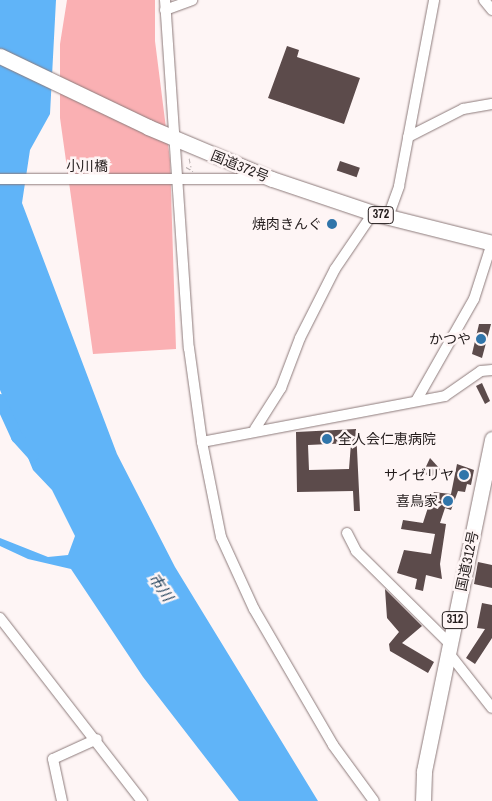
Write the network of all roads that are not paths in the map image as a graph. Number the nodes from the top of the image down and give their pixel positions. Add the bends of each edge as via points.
1 (192, 0) edge
2 (434, 0) edge
3 (484, 0) edge
4 (165, 5) edge
5 (492, 10) edge
6 (0, 56) edge
7 (492, 104) edge
8 (175, 136) junction
9 (408, 136) junction
10 (177, 179) junction
11 (272, 179) junction
12 (0, 180) edge
13 (381, 215) junction
14 (492, 243) edge
15 (492, 370) edge
16 (416, 401) junction
17 (255, 429) junction
18 (492, 439) edge
19 (202, 442) junction
20 (490, 459) edge
21 (347, 533) dead end
22 (0, 618) edge
23 (449, 647) junction
24 (492, 708) edge
25 (97, 739) junction
26 (62, 801) edge
27 (142, 801) edge
28 (374, 801) edge
29 (423, 801) edge

1 - 4 street
2 - 9 street
3 - 5 street
4 - 8 street
6 - 8 highway, 国道372号 / 372 via 148,127
7 - 9 street via 463,109
8 - 10 street
8 - 11 highway, 国道372号 / 372
9 - 13 street
10 - 11 street, 小川橋
10 - 12 street, 小川橋
10 - 19 street via 189,348
11 - 13 highway, 国道372号 / 372
13 - 14 highway, 国道372号 / 372
13 - 17 street via 335,269 300,338 281,388
14 - 16 street via 474,299
15 - 16 street via 481,371 445,396
16 - 17 street
17 - 19 street
18 - 20 highway, 国道312号 / 312
19 - 28 street via 221,537 254,609 333,745
20 - 23 highway, 国道312号 / 312
21 - 23 street via 356,551
22 - 25 street
23 - 24 street
23 - 29 highway, 国道312号 / 312 via 424,771
25 - 26 street via 53,759
25 - 27 street

